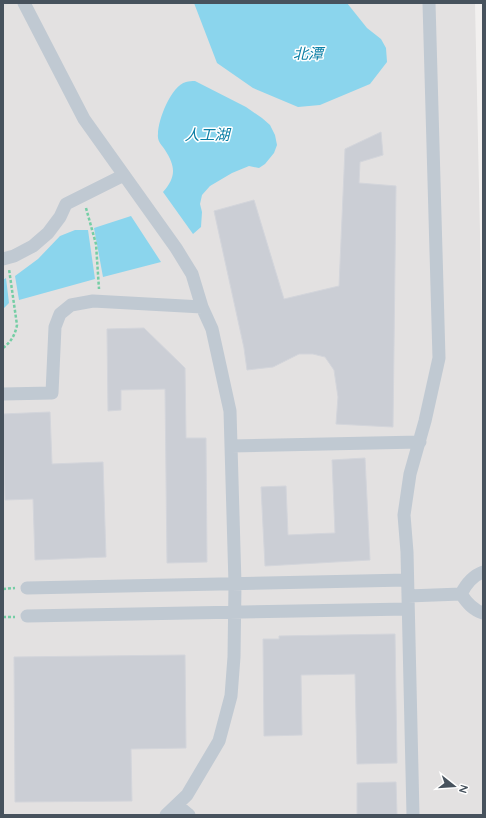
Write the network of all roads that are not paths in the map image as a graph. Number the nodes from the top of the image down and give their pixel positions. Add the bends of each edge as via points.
1 (24, 3) edge
2 (429, 3) edge
3 (124, 175) junction
4 (5, 259) edge
5 (202, 307) junction
6 (3, 394) edge
7 (420, 442) junction
8 (231, 446) junction
9 (483, 572) edge
10 (407, 580) junction
11 (235, 584) junction
12 (27, 588) dead end
13 (461, 594) junction
14 (408, 602) junction
15 (235, 613) junction
16 (483, 613) edge
17 (27, 616) dead end
18 (177, 805) junction
19 (166, 815) edge
20 (189, 815) edge
21 (414, 815) edge

1 - 3 street via 84,119
2 - 7 street via 439,358
3 - 4 street via 66,204 48,233 33,246
3 - 5 street via 192,274
5 - 6 street via 93,301 71,305 60,314 55,327 52,393
5 - 8 street via 212,329 230,411
7 - 8 street
7 - 10 street via 410,474 404,515
8 - 11 street
9 - 13 street via 467,583
10 - 11 street
10 - 14 street
11 - 12 street
11 - 15 street
13 - 14 street
13 - 16 street via 468,604
14 - 15 street
14 - 21 street
15 - 17 street
15 - 18 street via 232,696 219,741 188,795
18 - 19 street
18 - 20 street

